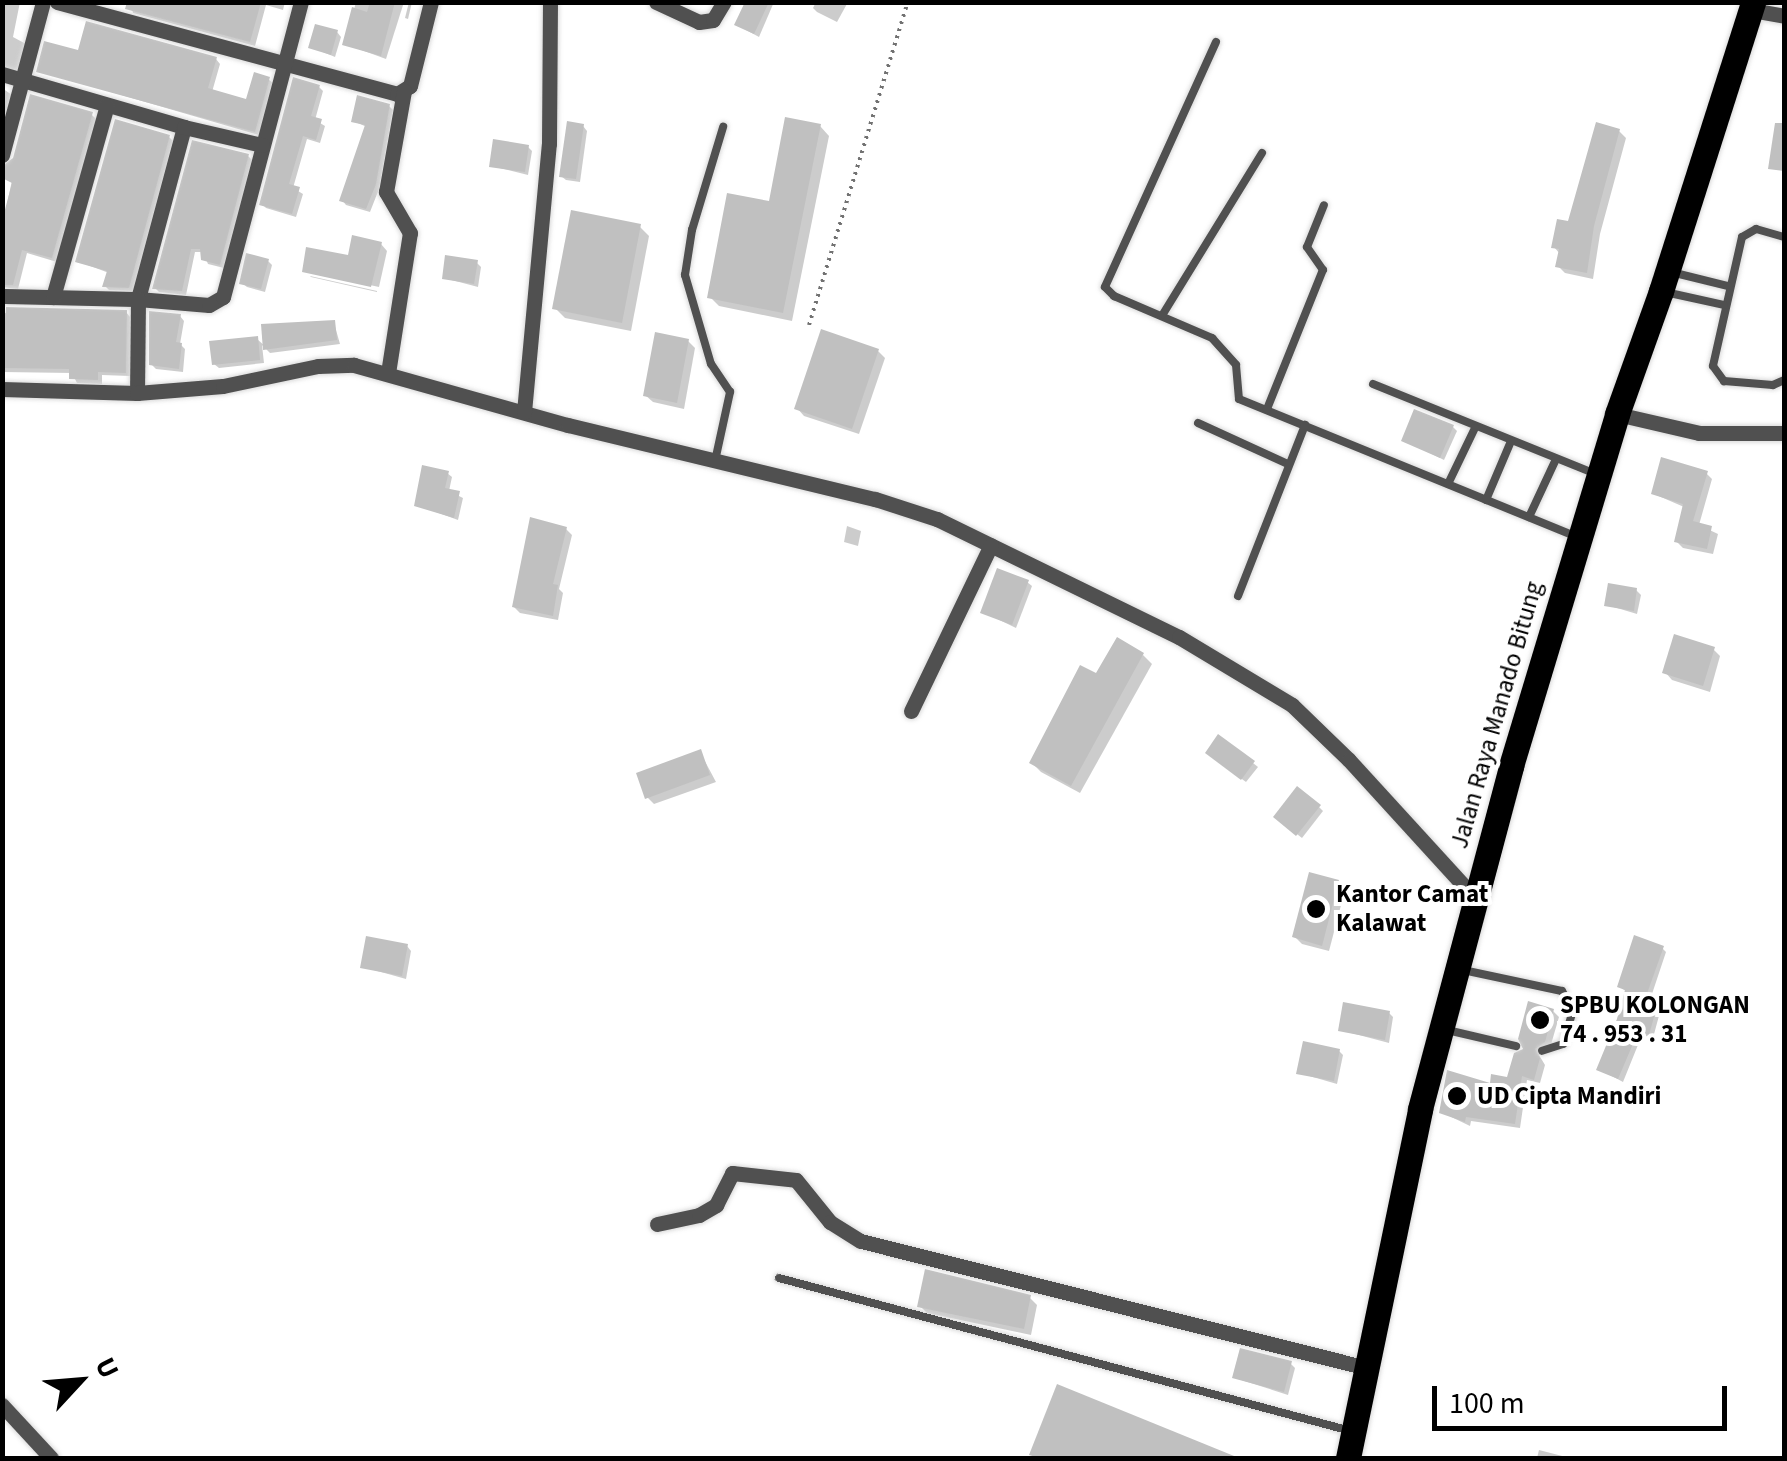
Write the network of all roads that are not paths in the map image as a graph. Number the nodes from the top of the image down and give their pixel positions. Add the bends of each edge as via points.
1 (43, 2) edge
2 (57, 2) edge
3 (301, 2) edge
4 (431, 2) edge
5 (550, 2) edge
6 (656, 2) edge
7 (724, 2) edge
8 (1752, 6) edge
9 (1784, 16) edge
10 (1216, 42) dead end
11 (282, 66) junction
12 (2, 74) edge
13 (22, 79) junction
14 (404, 91) junction
15 (106, 105) junction
16 (184, 127) junction
17 (723, 128) dead end
18 (262, 145) junction
19 (2, 154) edge
20 (1262, 154) dead end
21 (1324, 205) dead end
22 (1784, 237) edge
23 (1664, 281) junction
24 (1728, 286) junction
25 (2, 296) edge
26 (53, 297) junction
27 (138, 299) junction
28 (1724, 304) junction
29 (1163, 314) junction
30 (388, 373) junction
31 (1784, 380) edge
32 (1373, 384) dead end
33 (2, 389) edge
34 (137, 393) junction
35 (1267, 409) junction
36 (524, 412) junction
37 (1617, 414) junction
38 (1198, 423) dead end
39 (1305, 425) junction
40 (1475, 428) junction
41 (1784, 433) edge
42 (1511, 441) junction
43 (1556, 459) junction
44 (715, 460) junction
45 (1288, 464) junction
46 (1600, 475) junction
47 (1448, 484) junction
48 (1486, 500) junction
49 (1529, 517) junction
50 (1582, 539) junction
51 (992, 545) junction
52 (1238, 596) dead end
53 (911, 711) dead end
54 (1476, 900) junction
55 (1459, 969) junction
56 (1442, 1029) junction
57 (1516, 1046) dead end
58 (1542, 1051) dead end
59 (657, 1224) dead end
60 (778, 1278) dead end
61 (1367, 1368) junction
62 (2, 1405) edge
63 (1355, 1432) junction
64 (51, 1458) edge
65 (1348, 1458) edge

1 - 13 street
2 - 11 street
3 - 11 street
4 - 14 street
5 - 36 street via 549,144
6 - 7 street via 699,22 713,20
8 - 9 street
8 - 23 highway, Jalan Raya Manado Bitung
10 - 29 lane via 1105,282 1114,296
11 - 14 street via 388,94
11 - 18 street
12 - 13 street
13 - 15 street
13 - 19 street
14 - 30 street via 386,192 410,233
15 - 16 street
15 - 26 street
16 - 18 street
16 - 27 street
17 - 44 lane via 685,275 711,364 730,392
18 - 27 street via 223,297 209,305
20 - 29 lane
21 - 35 lane via 1307,246 1323,270
22 - 24 lane via 1756,229 1745,233
23 - 24 lane
23 - 28 lane
23 - 37 highway, Jalan Raya Manado Bitung
24 - 28 lane
25 - 26 street
26 - 27 street
27 - 34 street
28 - 31 lane via 1713,366 1718,378 1766,385
29 - 35 lane via 1226,350 1236,366 1239,398
30 - 34 street via 354,364 318,366 223,386
30 - 36 street
32 - 40 lane
33 - 34 street
35 - 39 lane
36 - 44 street
37 - 41 street via 1698,434
37 - 46 highway, Jalan Raya Manado Bitung
38 - 45 lane
39 - 45 lane
39 - 47 lane
40 - 42 lane
40 - 47 lane
42 - 43 lane
42 - 48 lane
43 - 46 lane
43 - 49 lane
44 - 51 street via 875,499
45 - 52 lane
46 - 50 highway, Jalan Raya Manado Bitung
47 - 48 lane
48 - 49 lane
49 - 50 lane
50 - 54 highway, Jalan Raya Manado Bitung
51 - 53 street
51 - 54 street via 1179,637 1292,705
54 - 55 highway, Jalan Raya Manado Bitung
55 - 56 highway, Jalan Raya Manado Bitung
55 - 58 lane via 1562,990 1573,1010 1563,1044
56 - 57 lane
56 - 61 highway, Jalan Raya Manado Bitung
59 - 61 street via 716,1205 732,1173 796,1180 830,1222 861,1241
60 - 63 lane
61 - 63 highway, Jalan Raya Manado Bitung
62 - 64 street
63 - 65 highway, Jalan Raya Manado Bitung

